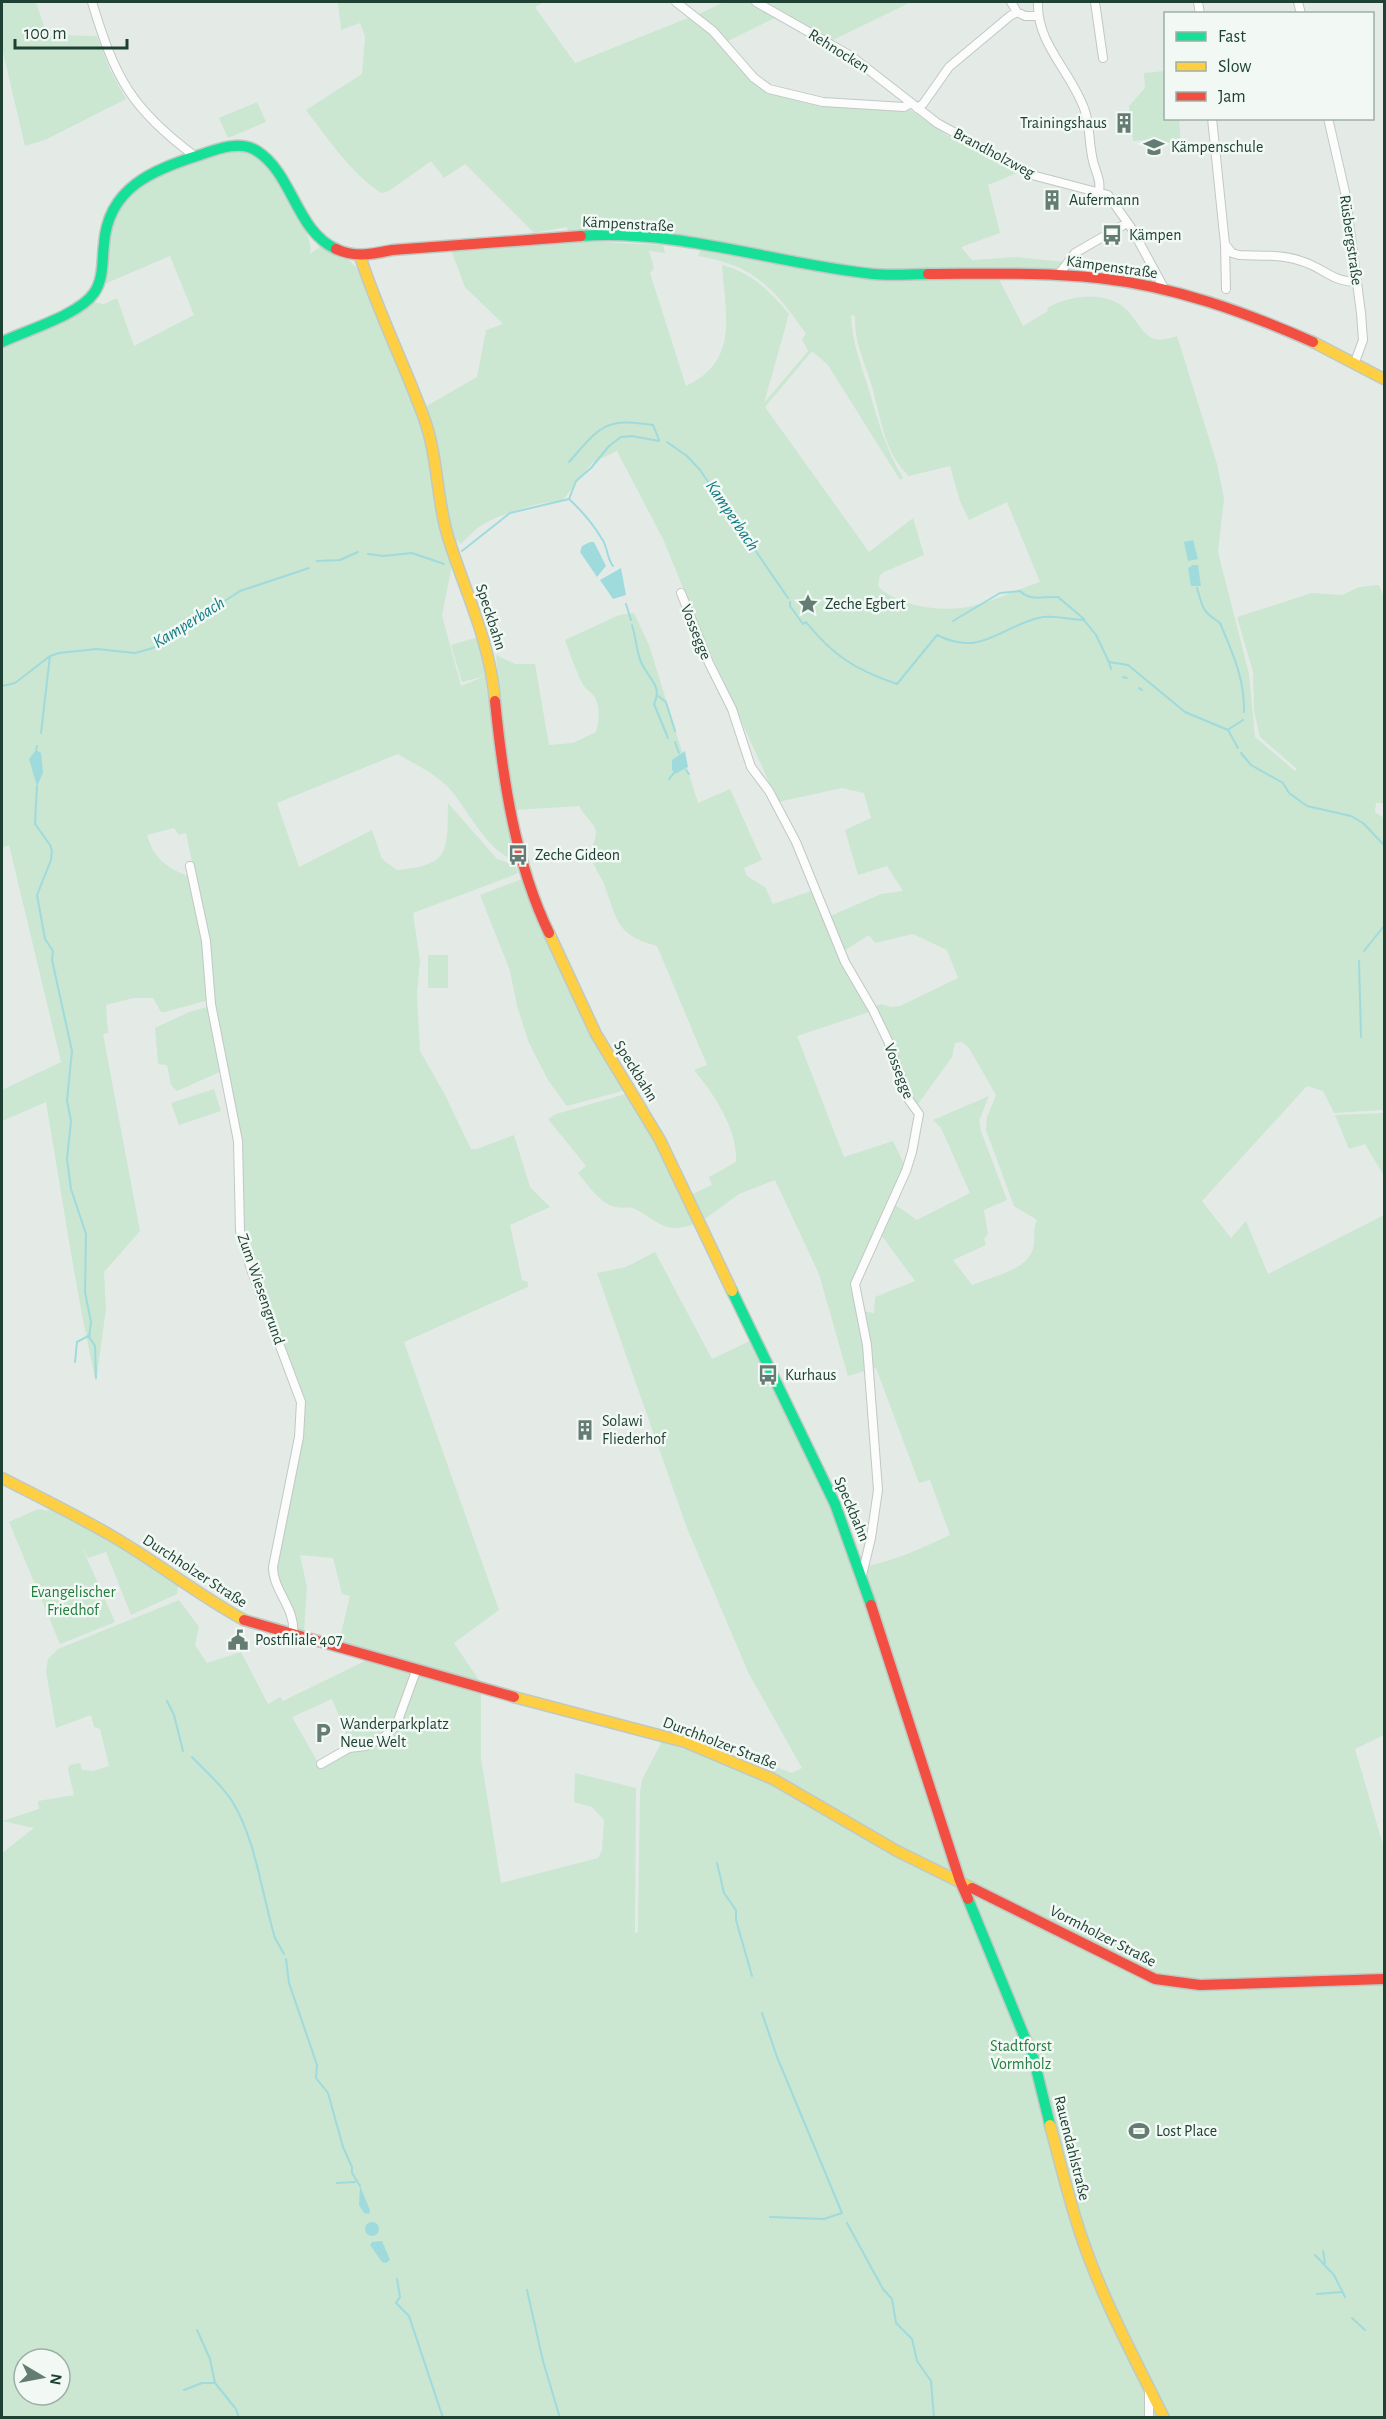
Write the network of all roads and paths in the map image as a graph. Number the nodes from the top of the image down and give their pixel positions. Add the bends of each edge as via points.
1 (92, 2) edge
2 (676, 2) edge
3 (756, 2) edge
4 (1011, 2) edge
5 (1038, 2) edge
6 (1095, 2) edge
7 (1017, 12) junction
8 (1038, 16) junction
9 (1103, 58) dead end
10 (914, 105) junction
11 (1212, 120) edge
12 (1328, 120) edge
13 (196, 157) junction
14 (1099, 192) junction
15 (1127, 223) junction
16 (1225, 244) junction
17 (360, 256) junction
18 (1059, 274) junction
19 (1357, 282) junction
20 (1226, 289) dead end
21 (1165, 290) junction
22 (2, 342) edge
23 (1355, 362) junction
24 (1384, 379) edge
25 (681, 594) dead end
26 (190, 866) dead end
27 (2, 1478) edge
28 (861, 1578) junction
29 (293, 1634) junction
30 (416, 1671) junction
31 (321, 1764) dead end
32 (960, 1881) junction
33 (1384, 1979) edge
34 (1148, 2385) junction
35 (1149, 2418) edge
36 (1164, 2418) edge

1 - 13 street via 133,101 152,122
2 - 10 street via 713,31 754,78 769,89 823,102
3 - 10 street, Rehnocken via 851,56
4 - 7 street
5 - 8 street
6 - 9 street
7 - 8 street
7 - 10 street via 949,67 923,104
8 - 14 street via 1085,111 1101,183
10 - 14 street, Brandholzweg via 937,123 1032,175
11 - 16 street
12 - 19 street, Rüsbergstraße via 1345,192
13 - 17 street, Kämpenstraße via 246,145 266,160 322,241 345,254
13 - 22 street, Kämpenstraße via 139,180 122,194 109,216 98,283 90,298
14 - 15 street, Brandholzweg via 1113,199
15 - 18 street via 1075,253
15 - 21 street, Brandholzweg
16 - 19 street via 1232,253 1298,260 1318,267 1331,278
16 - 20 street
17 - 18 street, Kämpenstraße via 392,250 593,235 695,243 874,274
17 - 28 street, Speckbahn via 434,451 449,541 482,628 493,676 501,758 522,863 536,903 596,1034 640,1105 712,1248 835,1504
18 - 21 street, Kämpenstraße
19 - 23 street, Rüsbergstraße via 1363,340
21 - 23 street, Kämpenstraße via 1257,317
23 - 24 street, Kämpenstraße
25 - 28 street, Vossegge via 708,663 732,709 751,768 769,791 796,842 845,962 888,1041 909,1100 919,1114 906,1171 855,1284 867,1346 878,1490
26 - 29 street, Zum Wiesengrund via 206,941 211,1004 238,1141 240,1231 301,1402 299,1437 273,1567 275,1580 289,1605
27 - 29 street, Durchholzer Straße via 112,1536 236,1617
28 - 32 street, Speckbahn
29 - 30 street, Durchholzer Straße
30 - 31 street via 396,1726 384,1737 366,1746 350,1748
30 - 32 street, Durchholzer Straße via 685,1742 773,1779 897,1851
32 - 33 street, Vormholzer Straße via 1131,1968 1172,1983
32 - 34 street, Rauendahlstraße via 1034,2060 1084,2245
34 - 35 street
34 - 36 street, Rauendahlstraße

